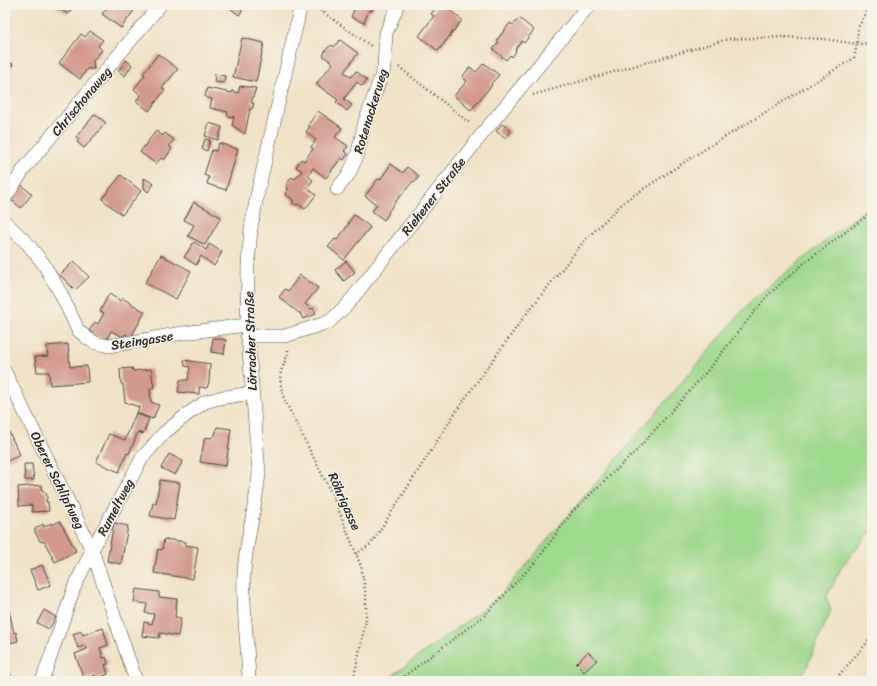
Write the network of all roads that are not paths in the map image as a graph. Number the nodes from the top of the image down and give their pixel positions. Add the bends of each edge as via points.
1 (160, 5) edge
2 (301, 5) edge
3 (398, 5) edge
4 (589, 5) edge
5 (337, 189) dead end
6 (5, 198) edge
7 (5, 222) edge
8 (247, 330) junction
9 (5, 372) edge
10 (252, 393) junction
11 (92, 550) junction
12 (42, 681) edge
13 (136, 681) edge
14 (249, 681) edge

1 - 6 street, Chrischonaweg via 24,169
2 - 8 street, Lörracher Straße via 251,228
3 - 5 street, Rotenackerweg via 386,33 384,68 364,122 357,156 349,174
4 - 8 street, Riehener Straße via 483,133 347,305 329,322 285,336
7 - 8 street, Steingasse via 43,263 78,330 96,344 109,346 183,333
8 - 10 street, Lörracher Straße
9 - 11 street, Oberer Schlipfweg
10 - 11 street, Rumeltweg via 205,402 164,433 142,458
10 - 14 street, Lörracher Straße via 259,473 244,574
11 - 12 street, Rumeltweg via 74,588
11 - 13 street, Oberer Schlipfweg

